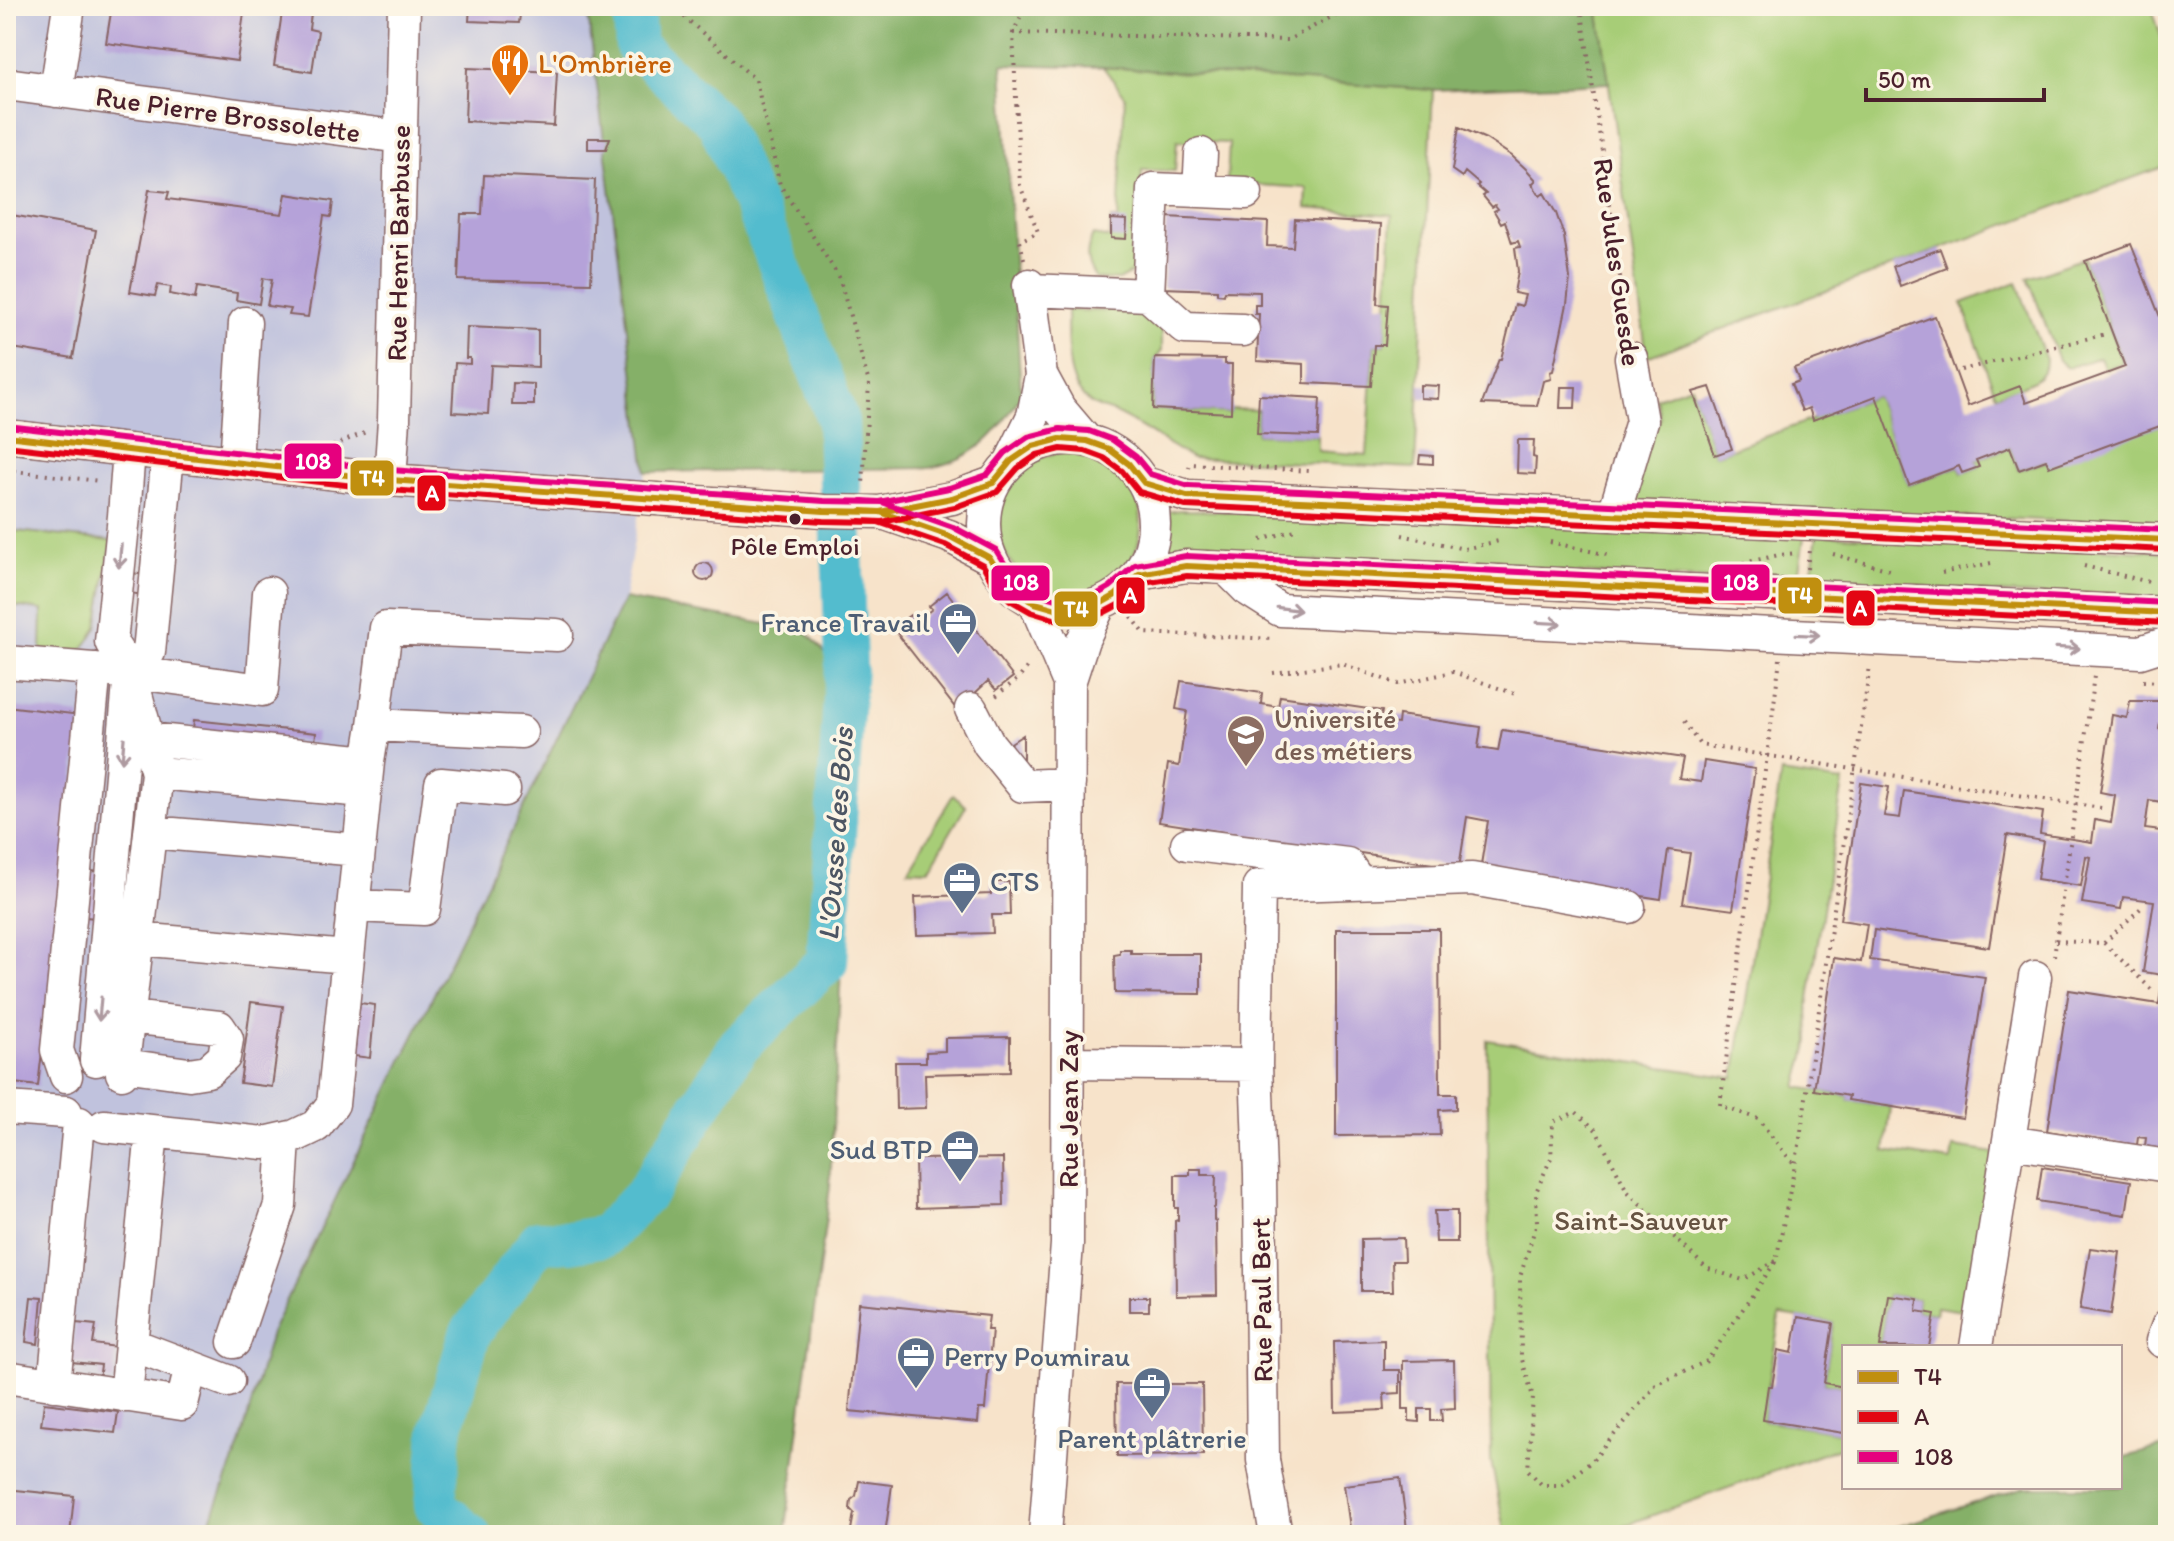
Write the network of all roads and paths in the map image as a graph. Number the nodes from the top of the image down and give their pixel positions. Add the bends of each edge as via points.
1 (69, 6) edge
2 (404, 6) edge
3 (672, 6) edge
4 (1026, 6) edge
5 (1352, 6) edge
6 (1581, 6) edge
7 (1013, 33) junction
8 (6, 84) edge
9 (56, 91) junction
10 (401, 137) junction
11 (1201, 154) dead end
12 (1199, 191) junction
13 (1246, 193) dead end
14 (1030, 287) junction
15 (1148, 295) junction
16 (245, 323) dead end
17 (1243, 330) dead end
18 (2106, 334) dead end
19 (1631, 358) joint
20 (1961, 370) dead end
21 (1041, 375) junction
22 (6, 436) edge
23 (1087, 441) junction
24 (129, 450) junction
25 (168, 455) junction
26 (236, 462) junction
27 (6, 470) edge
28 (1002, 472) junction
29 (390, 480) junction
30 (1144, 483) junction
31 (126, 484) junction
32 (870, 511) junction
33 (1614, 514) junction
34 (124, 516) junction
35 (161, 520) junction
36 (1305, 527) dead end
37 (1397, 534) dead end
38 (1505, 539) dead end
39 (1248, 540) dead end
40 (1540, 540) dead end
41 (2168, 540) edge
42 (1816, 552) dead end
43 (1825, 552) dead end
44 (990, 558) junction
45 (1623, 559) dead end
46 (2003, 561) dead end
47 (1740, 564) dead end
48 (2079, 565) dead end
49 (1226, 568) junction
50 (1894, 571) dead end
51 (1139, 574) junction
52 (2156, 584) dead end
53 (1938, 587) junction
54 (269, 593) dead end
55 (1035, 603) junction
56 (1100, 604) junction
57 (2168, 613) edge
58 (557, 635) dead end
59 (1052, 643) junction
60 (1975, 643) junction
61 (2168, 643) edge
62 (2098, 650) junction
63 (6, 662) edge
64 (1779, 664) dead end
65 (1870, 668) dead end
66 (95, 669) junction
67 (130, 672) junction
68 (1273, 673) dead end
69 (1069, 683) junction
70 (1518, 695) dead end
71 (979, 706) joint
72 (1684, 722) dead end
73 (374, 725) junction
74 (521, 732) dead end
75 (148, 739) junction
76 (1767, 755) junction
77 (1855, 769) junction
78 (157, 773) junction
79 (366, 776) junction
80 (1069, 784) junction
81 (504, 790) dead end
82 (2077, 804) junction
83 (2107, 809) dead end
84 (150, 832) junction
85 (1187, 844) dead end
86 (359, 850) junction
87 (1360, 882) junction
88 (353, 906) junction
89 (2143, 906) dead end
90 (1629, 907) dead end
91 (137, 939) junction
92 (2056, 941) junction
93 (2104, 943) junction
94 (348, 957) junction
95 (2044, 967) joint
96 (2155, 993) dead end
97 (129, 1017) junction
98 (1069, 1063) junction
99 (1256, 1065) junction
100 (114, 1066) junction
101 (66, 1076) junction
102 (6, 1108) edge
103 (83, 1121) junction
104 (152, 1132) junction
105 (284, 1139) junction
106 (2009, 1142) junction
107 (1795, 1166) junction
108 (2168, 1166) edge
109 (1776, 1261) junction
110 (234, 1342) dead end
111 (131, 1344) junction
112 (1976, 1345) edge
113 (191, 1367) junction
114 (6, 1377) edge
115 (228, 1381) dead end
116 (54, 1385) junction
117 (126, 1396) junction
118 (1045, 1535) edge
119 (1276, 1535) edge

1 - 9 street, Rue Pierre Brossolette
2 - 10 street, Rue Henri Barbusse
3 - 32 path via 756,80 780,185 839,277 869,383
4 - 7 path
5 - 7 path via 1288,40
6 - 19 path, Rue Jules Guesde
7 - 14 path via 1020,185 1038,232 1020,241
8 - 9 street, Rue Pierre Brossolette
9 - 10 street, Rue Pierre Brossolette
10 - 29 street, Rue Henri Barbusse
11 - 12 street
12 - 13 street
12 - 15 street via 1153,189
14 - 15 street
14 - 21 street
15 - 17 street via 1185,328
16 - 26 street
18 - 20 path
19 - 33 street, Rue Jules Guesde via 1642,421
21 - 23 street via 1059,408
21 - 28 street via 1033,416
22 - 24 street
23 - 28 street via 1060,439 1033,446
23 - 30 street via 1109,449
24 - 25 street
24 - 31 street
25 - 26 street
25 - 35 street
26 - 29 street
27 - 31 path
28 - 32 street via 952,498
28 - 44 street via 985,507 983,533
29 - 32 street
30 - 33 street via 1187,496
30 - 51 street via 1154,529
31 - 34 street
32 - 44 street via 949,536
33 - 41 street
34 - 35 street
34 -> 67 street via 111,642
35 - 67 street via 149,652
36 - 39 path
37 - 38 path via 1464,549
40 - 45 path
42 - 47 path
43 - 50 path
44 - 55 street via 1001,577
46 - 53 path
48 - 52 path
49 - 51 street via 1186,566
49 - 53 street
49 -> 60 street via 1280,610
51 - 56 street
53 - 57 street
53 - 60 street
54 - 67 street via 262,690
55 - 56 street via 1056,609
55 - 59 street, Rue Jean Zay
56 - 69 street, Rue Jean Zay
58 - 73 street via 386,628
59 - 69 street, Rue Jean Zay
59 - 71 path via 1020,677
60 -> 62 street
61 - 62 street via 2140,652
62 - 82 path
63 - 66 street
64 - 76 path
65 - 77 path
66 - 67 street
66 - 101 street via 57,1050
67 - 75 street
67 -> 100 street
68 - 70 path via 1342,664 1398,684 1453,672
69 - 80 street, Rue Jean Zay
71 - 80 street via 989,744 1023,786
72 - 76 path via 1700,745
73 - 74 street
73 - 79 street
75 - 78 street
75 - 79 street
76 - 77 path
76 - 107 path via 1720,1105 1758,1119
77 - 82 path
77 - 107 path
78 - 79 street
78 - 84 street
79 - 86 street
80 - 98 street, Rue Jean Zay
81 - 88 street via 441,784 424,909
82 - 83 path
82 - 92 path
84 - 86 street
84 - 91 street
85 - 87 street via 1347,864
86 - 88 street
87 - 90 street via 1472,879
87 - 99 street, Rue Paul Bert via 1259,886
88 - 94 street
89 - 93 path
91 - 94 street
91 - 97 street
92 - 93 path
92 - 95 path
93 - 96 path
94 - 105 street via 333,1104 316,1126
95 - 106 street
97 - 100 street
97 - 100 street via 219,1027 227,1039 224,1057 208,1071 189,1074
98 - 99 street
98 - 118 street, Rue Jean Zay via 1067,1244
99 - 119 street, Rue Paul Bert via 1263,1460
100 - 101 street via 81,1062
100 - 103 street via 129,1094 122,1114 114,1121
101 - 103 street via 61,1101
102 - 103 street
103 - 104 street
103 - 116 street
104 - 105 street via 253,1143
104 - 111 street
105 - 110 street via 280,1205
106 - 108 street
106 - 112 street
107 - 109 path
109 - 109 path via 1707,1361 1656,1385 1593,1460 1562,1485 1542,1485 1528,1470 1533,1397 1521,1356 1520,1277 1537,1222 1536,1192 1551,1158 1553,1122 1576,1112 1596,1130 1627,1191 1706,1268 1743,1280
111 - 113 street
111 - 117 street
113 - 115 street
113 - 117 street via 182,1404
114 - 116 street
116 - 117 street

